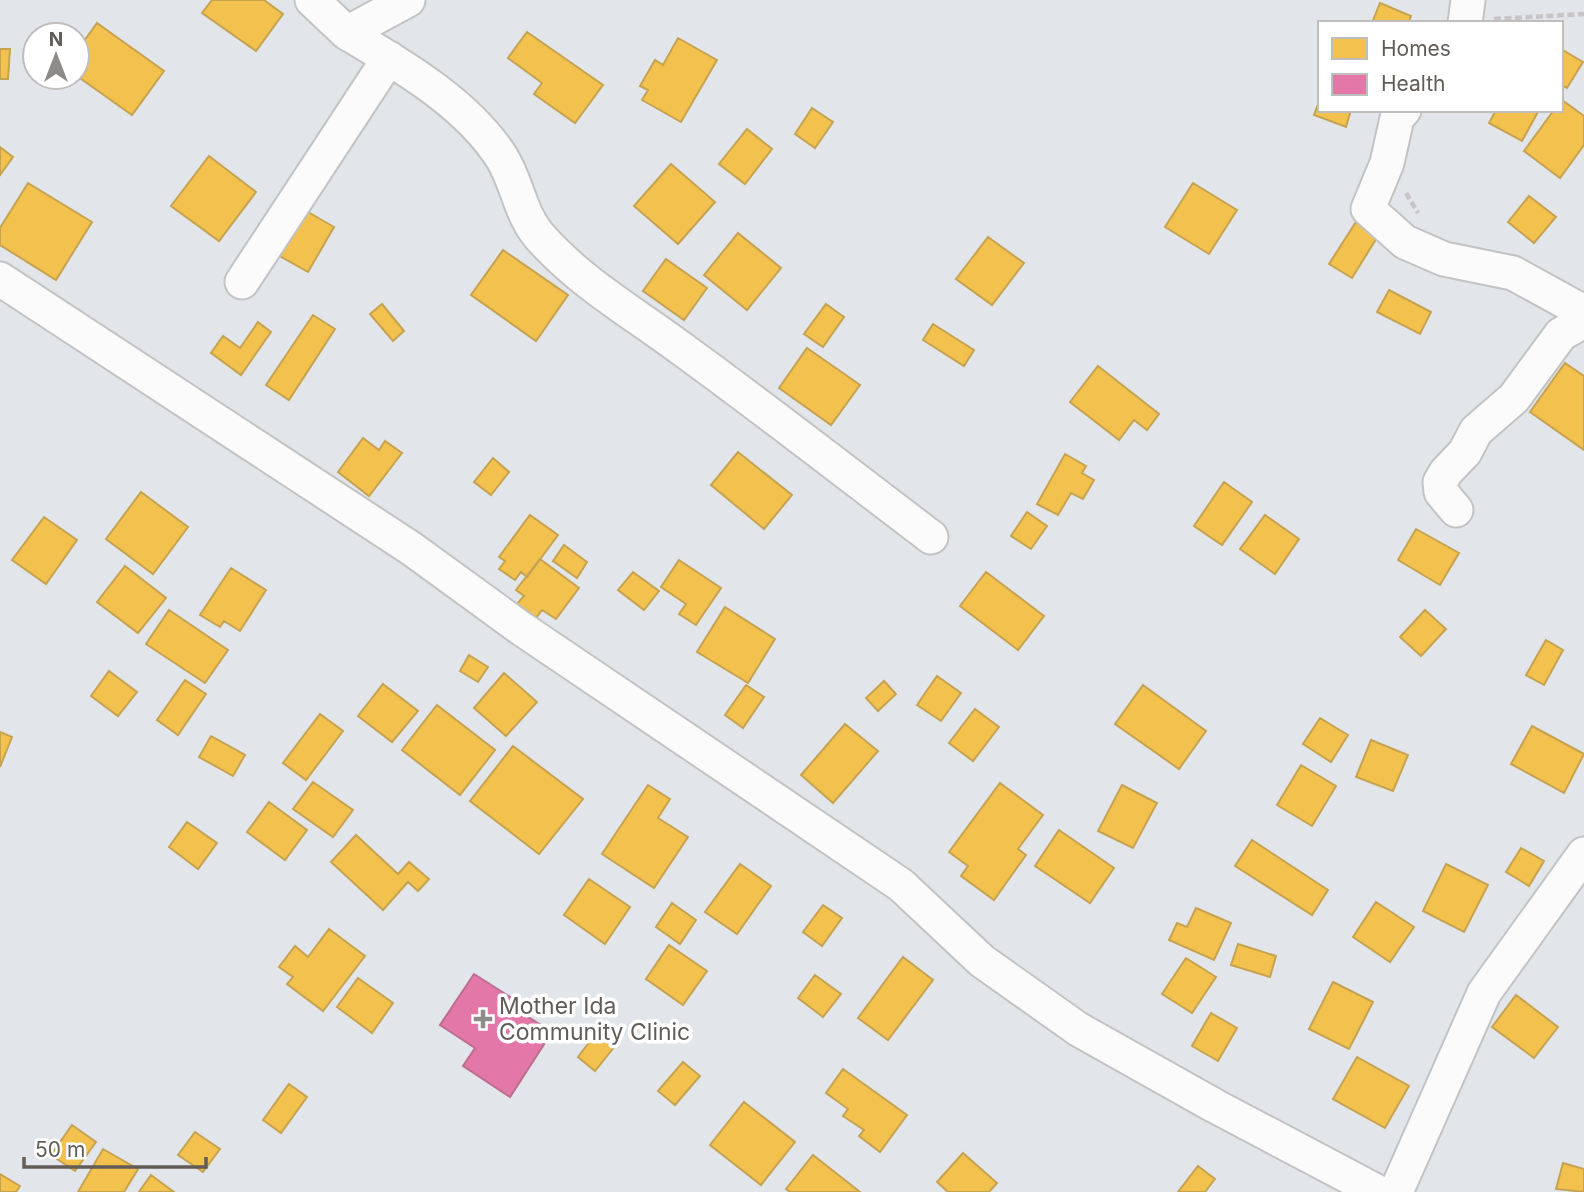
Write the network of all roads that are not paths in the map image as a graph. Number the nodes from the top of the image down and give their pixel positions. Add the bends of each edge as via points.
1 (312, 0) edge
2 (408, 0) edge
3 (347, 33) junction
4 (389, 58) junction
5 (1402, 112) edge
6 (0, 279) edge
7 (243, 282) dead end
8 (1584, 312) edge
9 (1584, 321) edge
10 (1456, 510) dead end
11 (931, 537) dead end
12 (1584, 854) edge
13 (1378, 1192) edge
14 (1396, 1192) edge

1 - 3 street
2 - 3 street
3 - 4 street
4 - 7 street
4 - 11 street via 464,113 491,141 512,173 518,202 540,237 598,289
5 - 8 street via 1368,209 1405,242 1444,259 1513,273
6 - 13 street via 411,549 901,884 982,961 1078,1029
9 - 10 street via 1561,334 1514,398 1476,431 1465,452 1446,472 1441,492
12 - 14 street via 1484,993

